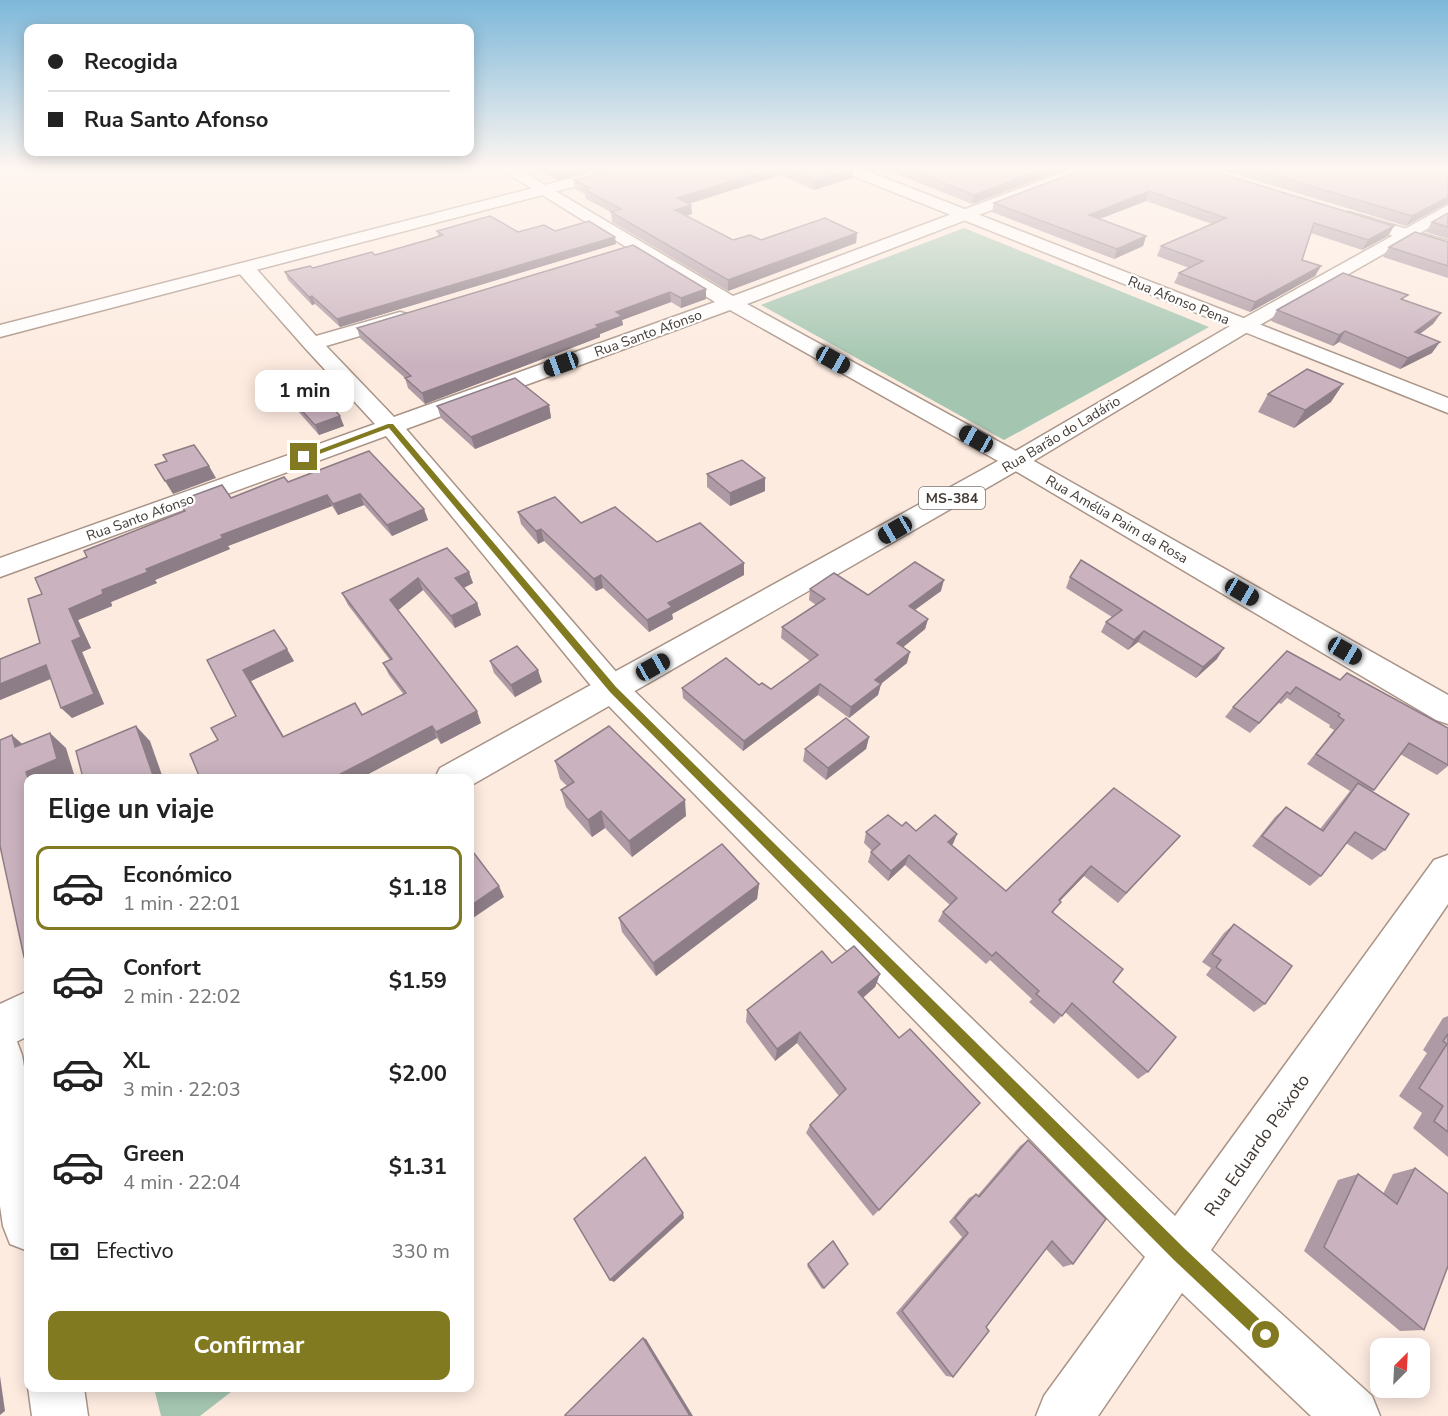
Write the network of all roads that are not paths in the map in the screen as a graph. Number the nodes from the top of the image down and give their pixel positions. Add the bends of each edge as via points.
1 (379, 233) edge
2 (600, 233) edge
3 (916, 233) edge
4 (1010, 233) edge
5 (1403, 233) edge
6 (1406, 234) junction
7 (1448, 247) edge
8 (245, 268) junction
9 (731, 303) junction
10 (412, 314) edge
11 (1244, 326) junction
12 (0, 331) edge
13 (312, 344) junction
14 (1448, 406) edge
15 (390, 426) junction
16 (1016, 461) junction
17 (0, 568) edge
18 (613, 690) junction
19 (1448, 711) edge
20 (459, 774) edge
21 (1448, 872) edge
22 (24, 1015) edge
23 (0, 1028) edge
24 (0, 1055) edge
25 (24, 1202) edge
26 (1179, 1255) junction
27 (57, 1392) edge
28 (60, 1416) edge
29 (1064, 1416) edge
30 (1352, 1416) edge

1 - 8 street
2 - 9 street, Rua Amélia Paim da Rosa via 624,250
3 - 9 street, Rua Santo Afonso
4 - 11 street, Rua Afonso Pena
5 - 6 street
6 - 7 street
6 - 11 street, Rua Barão do Ladário / MS-384
8 - 12 street
8 - 13 street
9 - 15 street, Rua Santo Afonso
9 - 16 street, Rua Amélia Paim da Rosa
10 - 13 street
11 - 14 street, Rua Afonso Pena
11 - 16 street, Rua Barão do Ladário / MS-384
13 - 15 street
15 - 17 street, Rua Santo Afonso
15 - 18 street
16 - 18 street, Rua Barão do Ladário / MS-384
16 - 19 street, Rua Amélia Paim da Rosa
18 - 20 street, Rua Barão do Ladário / MS-384
18 - 26 street
21 - 26 street, Rua Eduardo Peixoto
22 - 23 street
24 - 25 street
26 - 29 street, Rua Eduardo Peixoto
26 - 30 street
27 - 28 street

